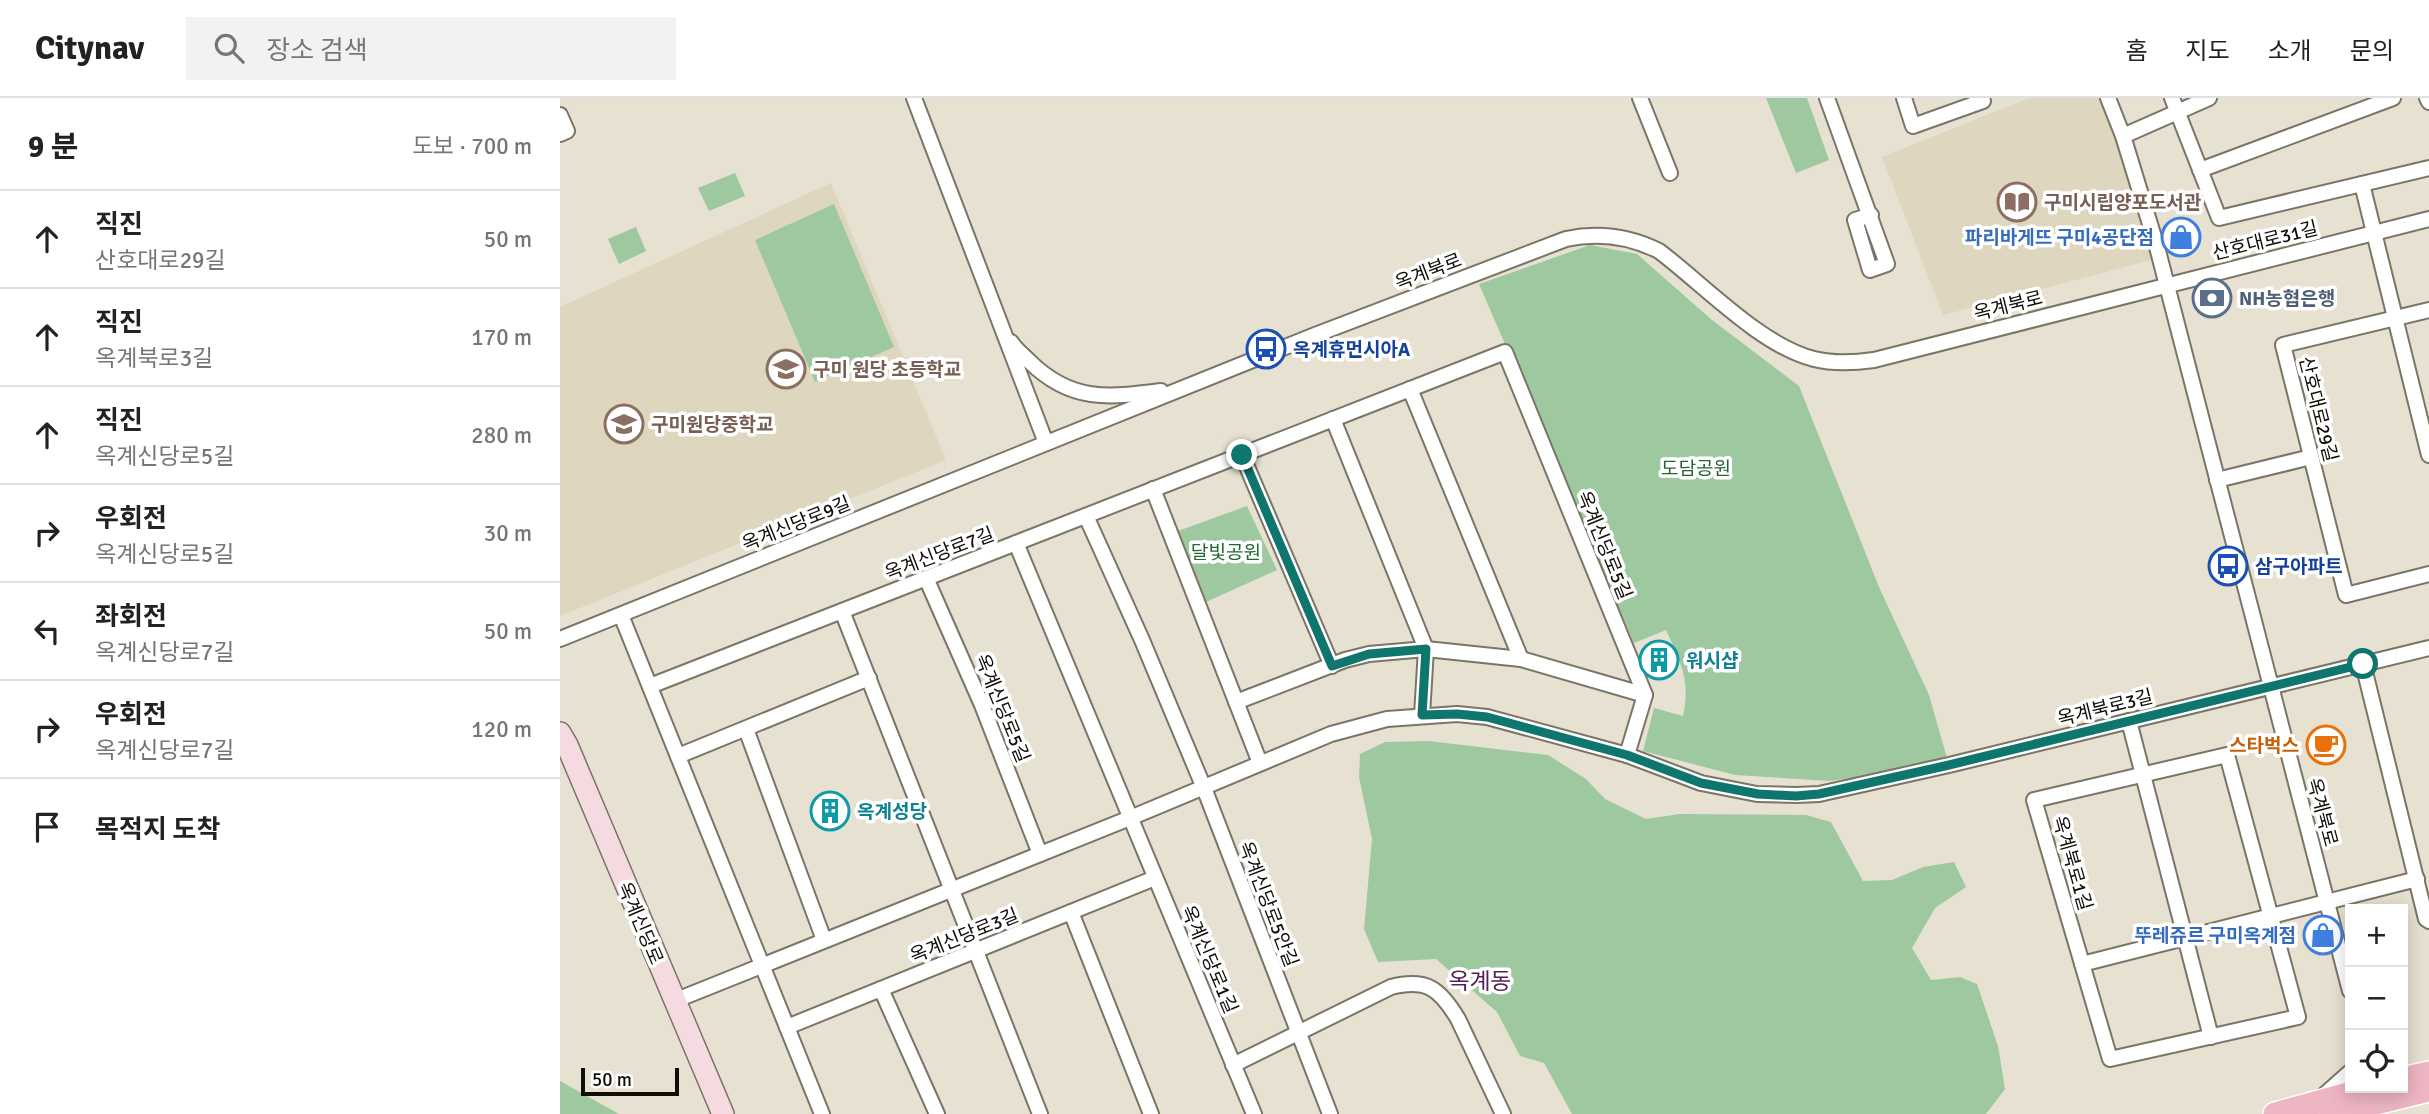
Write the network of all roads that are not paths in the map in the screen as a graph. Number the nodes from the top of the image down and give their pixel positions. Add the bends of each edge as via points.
1 (914, 98) edge
2 (1640, 98) edge
3 (1828, 98) edge
4 (1904, 98) edge
5 (1982, 98) edge
6 (2108, 98) edge
7 (2209, 98) edge
8 (2393, 98) edge
9 (2175, 104) edge
10 (560, 115) edge
11 (560, 134) edge
12 (2123, 136) junction
13 (2429, 168) edge
14 (2200, 170) junction
15 (1670, 173) dead end
16 (2362, 184) junction
17 (1871, 215) dead end
18 (2429, 219) edge
19 (2374, 232) junction
20 (2166, 285) junction
21 (2429, 310) edge
22 (2395, 318) junction
23 (999, 319) junction
24 (1505, 352) joint
25 (1182, 389) junction
26 (1410, 389) junction
27 (1333, 419) junction
28 (1046, 443) junction
29 (1242, 455) junction
30 (2429, 455) edge
31 (2311, 457) junction
32 (2217, 480) junction
33 (1153, 489) junction
34 (1086, 516) junction
35 (1016, 543) junction
36 (2429, 574) edge
37 (926, 578) junction
38 (842, 611) junction
39 (621, 615) junction
40 (560, 639) edge
41 (2429, 648) edge
42 (1426, 649) junction
43 (1521, 659) junction
44 (2363, 664) junction
45 (1332, 666) junction
46 (869, 678) junction
47 (650, 686) junction
48 (2271, 687) junction
49 (1645, 695) junction
50 (1237, 702) junction
51 (1422, 715) junction
52 (2129, 721) junction
53 (746, 729) junction
54 (560, 733) edge
55 (1627, 755) junction
56 (678, 756) junction
57 (1261, 763) junction
58 (2143, 775) junction
59 (1204, 788) junction
60 (1130, 818) junction
61 (1040, 854) junction
62 (1155, 878) junction
63 (2417, 879) junction
64 (952, 890) junction
65 (2327, 902) junction
66 (1071, 912) junction
67 (2270, 916) junction
68 (2429, 921) edge
69 (2185, 938) junction
70 (824, 940) junction
71 (976, 951) junction
72 (2082, 964) junction
73 (762, 965) junction
74 (2345, 972) edge
75 (881, 989) junction
76 (674, 1000) junction
77 (787, 1027) junction
78 (1298, 1033) junction
79 (2211, 1037) junction
80 (1233, 1065) junction
81 (2429, 1073) edge
82 (2345, 1077) edge
83 (2408, 1078) edge
84 (2429, 1090) edge
85 (2377, 1098) edge
86 (2322, 1109) edge
87 (723, 1114) edge
88 (822, 1114) edge
89 (937, 1114) edge
90 (1040, 1114) edge
91 (1151, 1114) edge
92 (1254, 1114) edge
93 (1330, 1114) edge
94 (1503, 1114) edge
95 (2275, 1114) edge

1 - 23 street
2 - 15 street
3 - 17 street
4 - 5 street via 1913,126
6 - 12 street, 옥계북로
7 - 9 street
8 - 14 street
9 - 12 street
9 - 14 street
10 - 11 street via 567,131
12 - 20 street, 옥계북로
13 - 16 street, 산호대로31길
14 - 16 street, 산호대로31길 via 2219,218
16 - 19 street
18 - 19 street, 산호대로31길
19 - 20 street, 산호대로31길
19 - 22 street
20 - 25 street, 옥계북로 via 1874,360 1831,362 1795,352 1768,337 1659,251 1627,238 1581,236
20 - 32 street, 옥계북로
21 - 22 street, 산호대로29길
22 - 30 street
22 - 31 street, 산호대로29길 via 2283,345
23 - 25 street via 1014,347 1066,388 1101,397
23 - 28 street
24 - 26 street, 옥계신당로7길
24 - 49 street, 옥계신당로5길
25 - 28 street, 옥계북로
26 - 27 street, 옥계신당로7길
26 - 43 street
27 - 29 street, 옥계신당로7길
27 - 42 street
28 - 39 street, 옥계신당로9길
29 - 33 street, 옥계신당로7길
29 - 45 street
31 - 32 street
31 - 36 street, 산호대로29길 via 2346,595
32 - 48 street, 옥계북로
33 - 34 street, 옥계신당로7길
33 - 50 street
34 - 35 street, 옥계신당로7길
34 - 59 street
35 - 37 street, 옥계신당로7길
35 - 60 street
37 - 38 street, 옥계신당로7길
37 - 61 street, 옥계신당로5길
38 - 46 street
38 - 47 street, 옥계신당로7길
39 - 40 street, 옥계신당로9길
39 - 47 street
41 - 44 street
42 - 43 street
42 - 45 street via 1369,654
42 - 51 street
43 - 49 street
44 - 48 street
44 - 63 street
45 - 50 street
46 - 53 street
46 - 64 street
47 - 56 street
48 - 52 street, 옥계북로3길
48 - 65 street, 옥계북로
49 - 55 street
50 - 57 street
51 - 55 street via 1487,717
51 - 57 street via 1362,724
52 - 55 street, 옥계북로3길 via 1819,794 1774,796 1731,790
52 - 58 street
53 - 56 street
53 - 70 street
54 - 76 street, 옥계신당로
56 - 73 street
57 - 59 street
58 - 67 street, 옥계북로1길 via 2227,755
58 - 69 street
58 - 72 street, 옥계북로1길 via 2034,800
59 - 60 street
59 - 78 street, 옥계신당로5안길
60 - 61 street
60 - 62 street, 옥계신당로1길
61 - 64 street
62 - 66 street, 옥계신당로3길
62 - 80 street, 옥계신당로1길
63 - 65 street
63 - 68 street
64 - 70 street
64 - 71 street
65 - 67 street
65 - 74 street, 옥계북로
66 - 71 street, 옥계신당로3길
66 - 91 street
67 - 69 street
67 - 79 street, 옥계북로1길 via 2298,1017
69 - 72 street
69 - 79 street
70 - 73 street
71 - 75 street, 옥계신당로3길
71 - 90 street
72 - 79 street, 옥계북로1길 via 2110,1059
73 - 76 street
73 - 77 street
75 - 77 street, 옥계신당로3길
75 - 89 street
76 - 87 street, 옥계신당로
77 - 88 street
78 - 80 street
78 - 93 street, 옥계신당로5안길
78 - 94 street via 1391,987 1409,982 1425,985 1440,993 1458,1018
80 - 92 street, 옥계신당로1길
81 - 83 main road
82 - 86 street
84 - 85 main road
85 - 86 main road
86 - 95 main road

